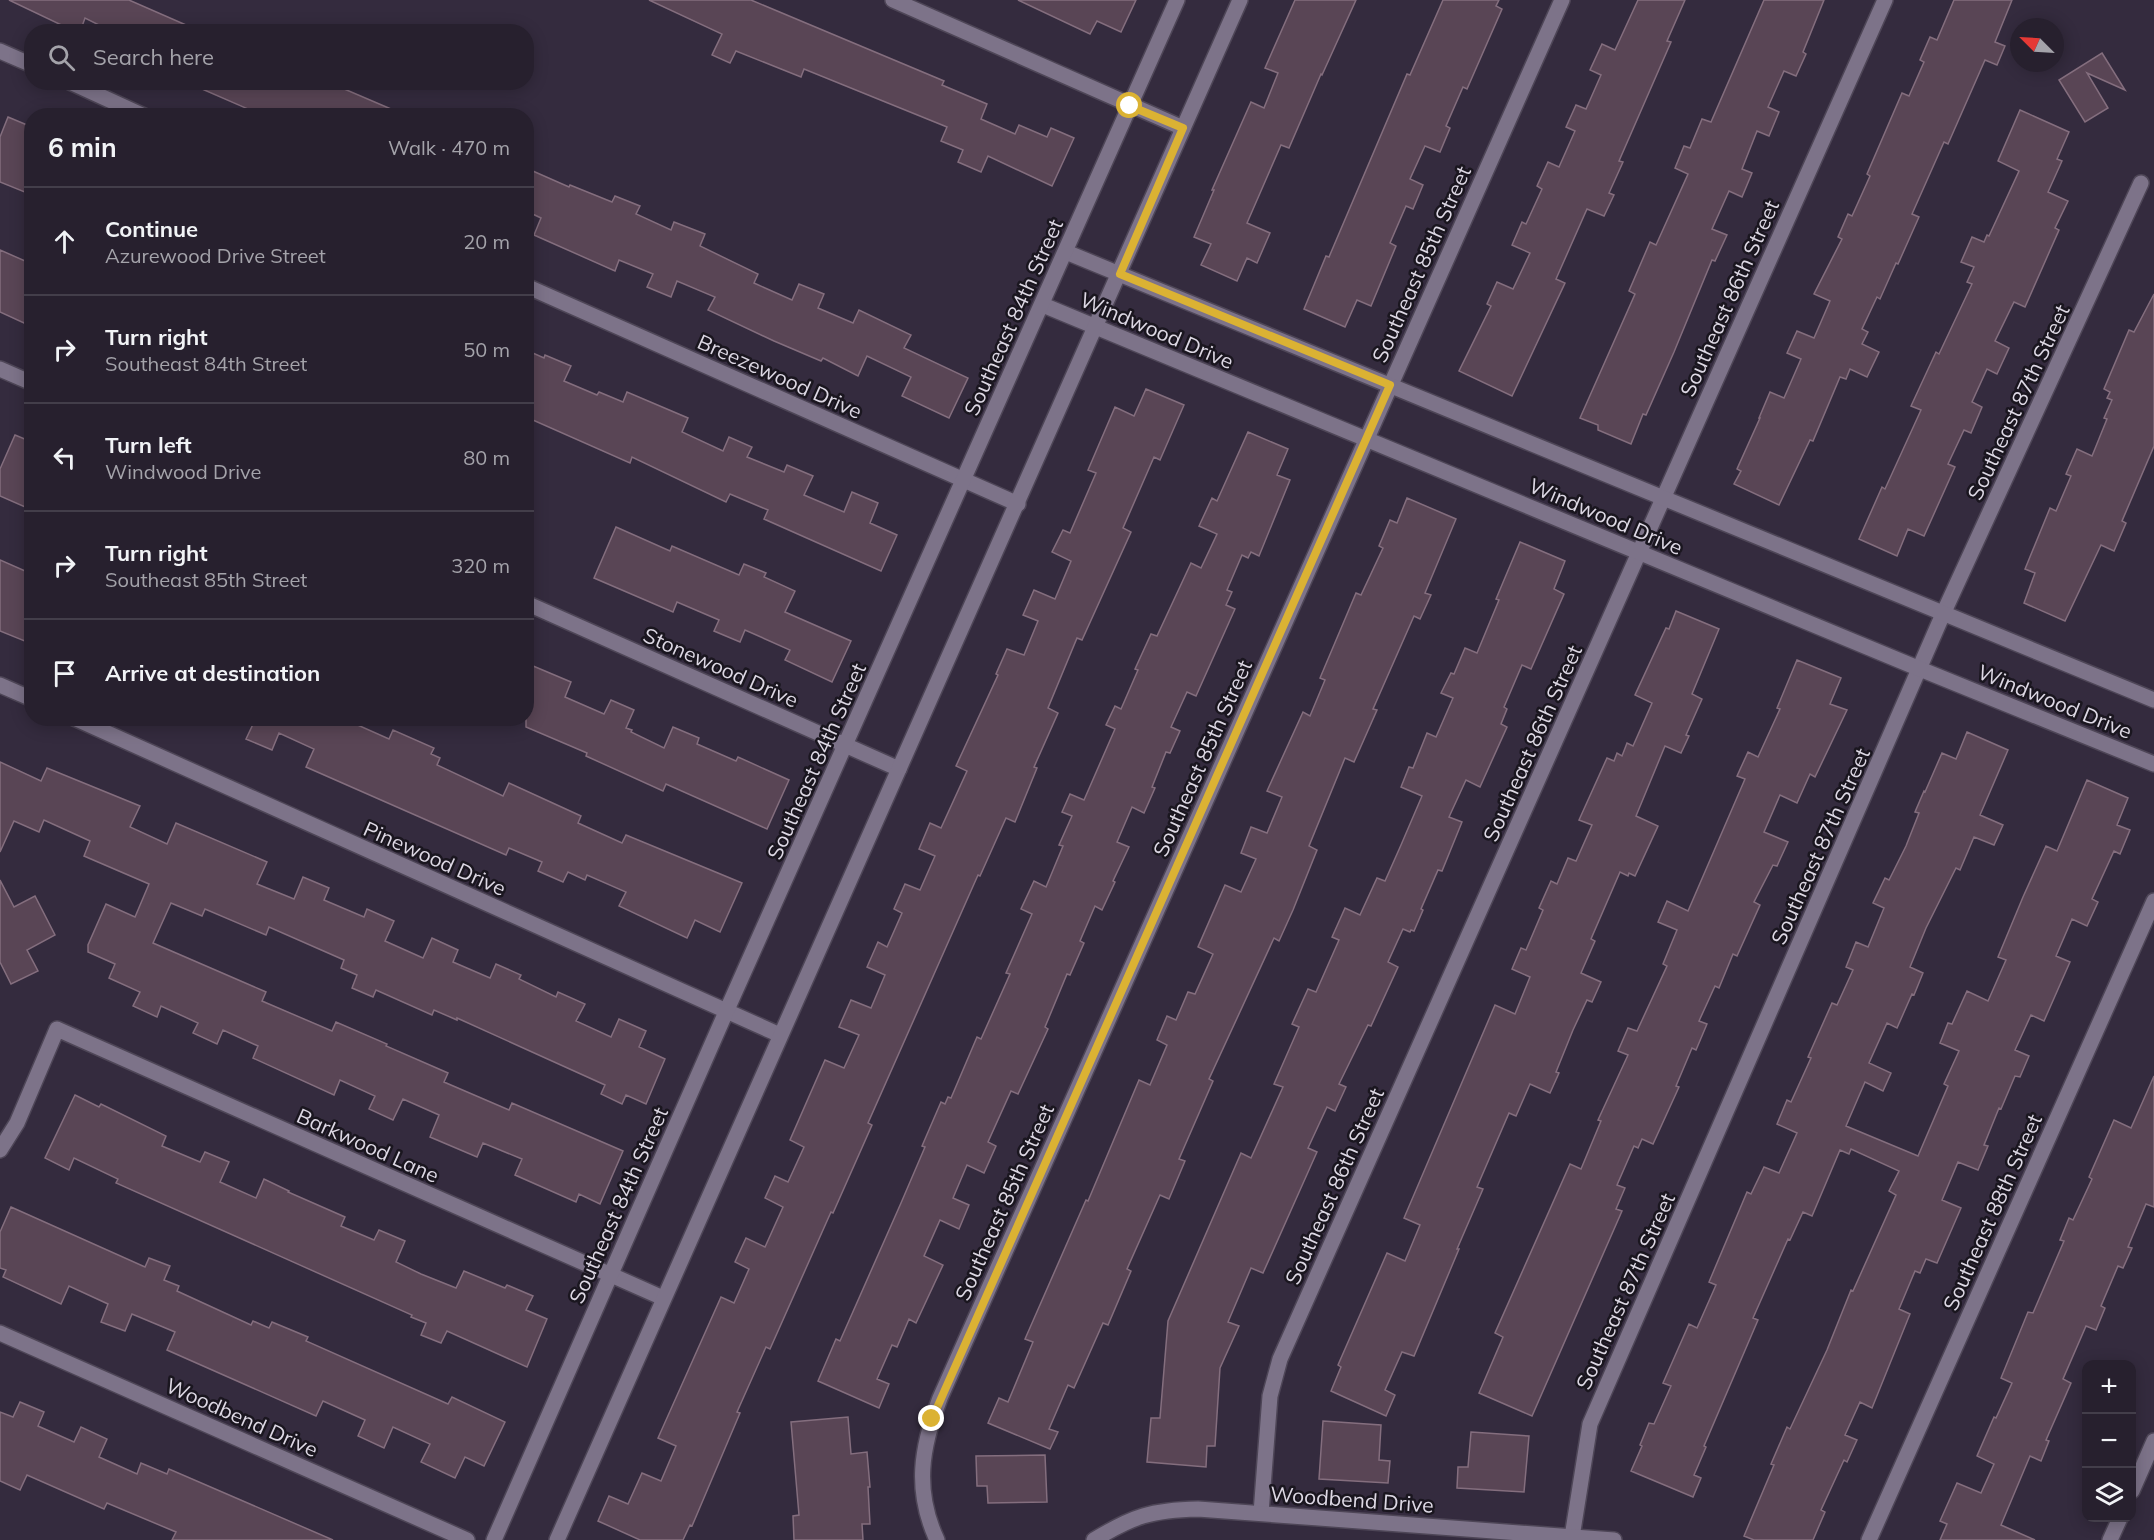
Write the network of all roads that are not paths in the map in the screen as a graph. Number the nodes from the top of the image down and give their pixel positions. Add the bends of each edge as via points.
1 (893, 0) edge
2 (1177, 0) edge
3 (1240, 0) edge
4 (1562, 0) edge
5 (1884, 0) edge
6 (0, 51) edge
7 (24, 62) edge
8 (87, 90) edge
9 (1130, 106) junction
10 (127, 108) edge
11 (1183, 128) junction
12 (2141, 183) dead end
13 (1066, 252) junction
14 (1120, 274) junction
15 (534, 290) edge
16 (1043, 305) junction
17 (1096, 328) junction
18 (0, 369) edge
19 (24, 380) edge
20 (1390, 385) junction
21 (1367, 439) junction
22 (963, 481) junction
23 (1664, 498) junction
24 (1018, 504) junction
25 (1640, 553) junction
26 (534, 607) edge
27 (1944, 614) junction
28 (1920, 669) junction
29 (0, 685) edge
30 (24, 696) edge
31 (2154, 700) edge
32 (92, 726) edge
33 (846, 745) junction
34 (2154, 764) edge
35 (899, 769) junction
36 (2154, 901) edge
37 (726, 1012) junction
38 (780, 1035) junction
39 (0, 1150) edge
40 (610, 1276) junction
41 (663, 1298) junction
42 (0, 1333) edge
43 (2154, 1441) edge
44 (2136, 1482) edge
45 (1261, 1513) junction
46 (2118, 1522) edge
47 (1572, 1538) junction
48 (467, 1540) edge
49 (494, 1540) edge
50 (557, 1540) edge
51 (937, 1540) edge
52 (1094, 1540) edge
53 (1614, 1540) edge
54 (1869, 1540) edge
55 (2110, 1540) edge

1 - 9 street
2 - 9 street, Southeast 84th Street
3 - 11 street
4 - 20 street, Southeast 85th Street
5 - 23 street, Southeast 86th Street
6 - 7 street
8 - 10 street
9 - 11 street
9 - 13 street, Southeast 84th Street
11 - 14 street
12 - 27 street, Southeast 87th Street
13 - 14 street, Windwood Drive
13 - 16 street, Southeast 84th Street
14 - 17 street
14 - 20 street, Windwood Drive
15 - 22 street, Breezewood Drive
16 - 17 street, Windwood Drive
16 - 22 street, Southeast 84th Street
17 - 21 street, Windwood Drive
17 - 24 street
18 - 19 street
20 - 21 street, Southeast 85th Street
20 - 23 street, Windwood Drive
21 - 25 street, Windwood Drive
21 - 51 street, Southeast 85th Street via 940,1398 922,1457 921,1479 924,1503
22 - 24 street, Breezewood Drive
22 - 33 street, Southeast 84th Street
23 - 25 street, Southeast 86th Street
23 - 27 street, Windwood Drive
24 - 35 street
25 - 28 street, Windwood Drive
25 - 45 street, Southeast 86th Street via 1280,1359 1270,1396
26 - 33 street, Stonewood Drive
27 - 28 street, Southeast 87th Street
27 - 31 street, Windwood Drive
28 - 34 street, Windwood Drive
28 - 47 street, Southeast 87th Street via 1590,1424
29 - 30 street
32 - 37 street, Pinewood Drive
33 - 35 street, Stonewood Drive
33 - 37 street, Southeast 84th Street
35 - 38 street
36 - 54 street, Southeast 88th Street
37 - 38 street, Pinewood Drive
37 - 40 street, Southeast 84th Street
38 - 41 street
39 - 40 street, Barkwood Lane via 17,1123 57,1029
40 - 41 street, Barkwood Lane
40 - 49 street, Southeast 84th Street
41 - 50 street
42 - 48 street, Woodbend Drive
43 - 44 street
45 - 47 street, Woodbend Drive
45 - 52 street, Woodbend Drive via 1166,1510 1144,1514
46 - 55 street
47 - 53 street, Woodbend Drive

